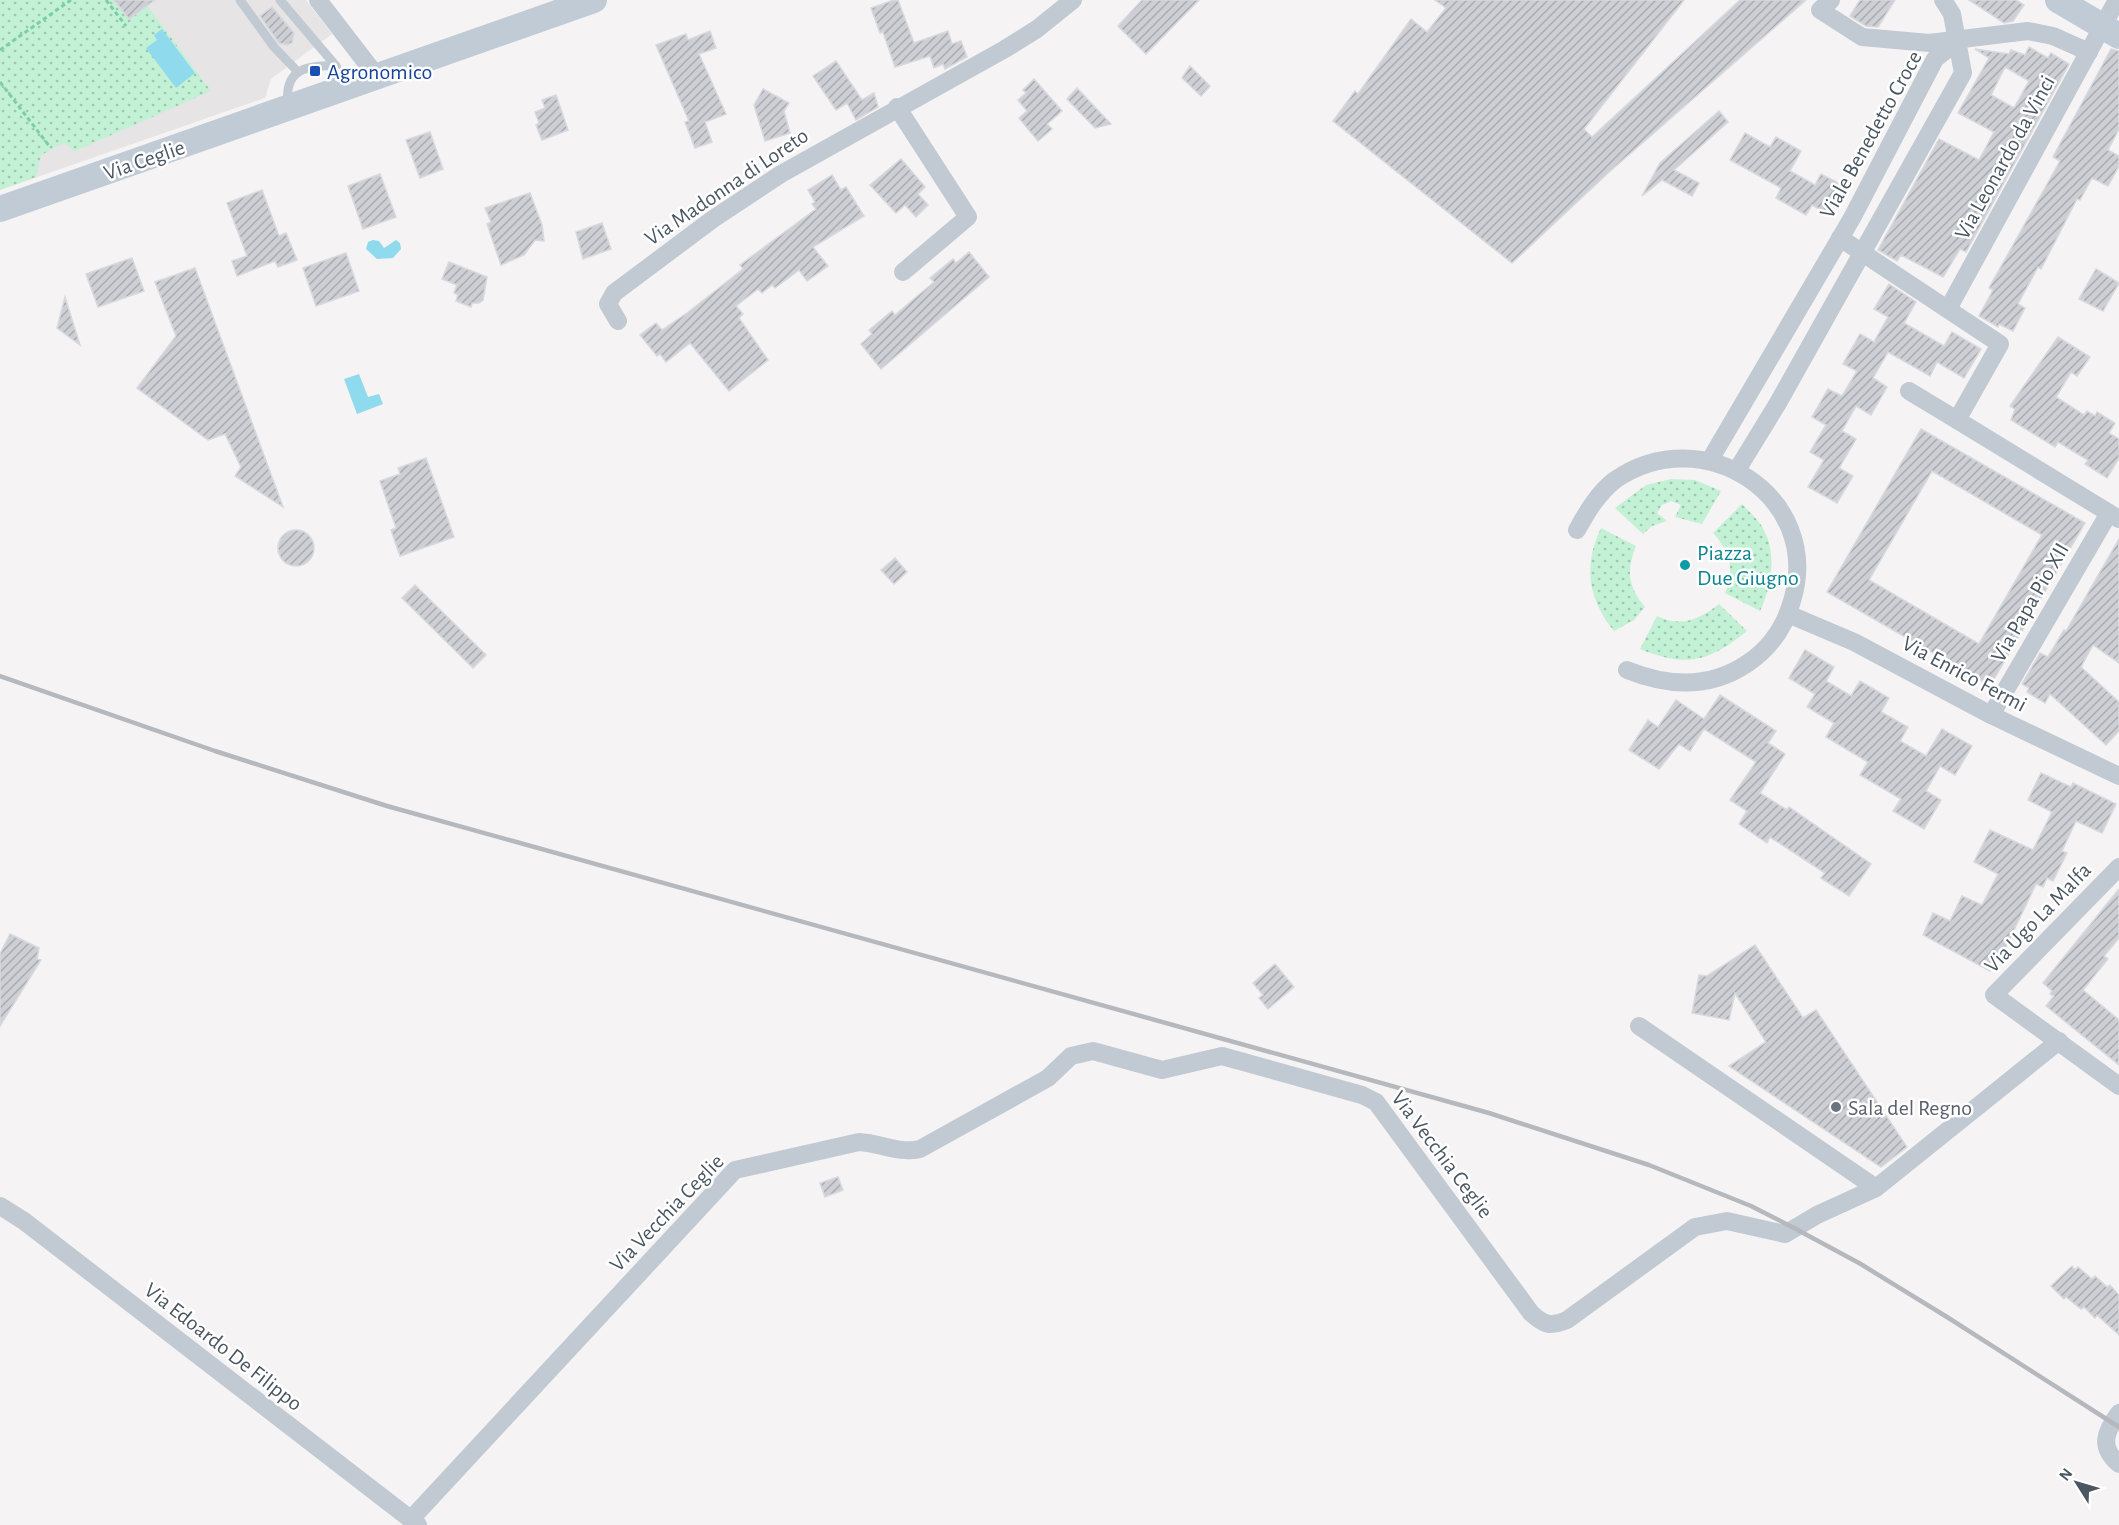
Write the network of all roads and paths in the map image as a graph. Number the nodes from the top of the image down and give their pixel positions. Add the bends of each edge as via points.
1 (71, 0) edge
2 (106, 0) edge
3 (240, 0) edge
4 (279, 0) edge
5 (318, 0) edge
6 (594, 0) edge
7 (1073, 0) edge
8 (1831, 0) edge
9 (1943, 0) edge
10 (2058, 0) edge
11 (2117, 0) edge
12 (126, 26) dead end
13 (2111, 31) edge
14 (1958, 41) junction
15 (0, 50) edge
16 (2089, 52) junction
17 (298, 72) junction
18 (340, 78) junction
19 (378, 78) junction
20 (0, 82) edge
21 (897, 107) junction
22 (288, 110) junction
23 (50, 147) dead end
24 (0, 209) edge
25 (1840, 238) junction
26 (1861, 252) junction
27 (903, 272) dead end
28 (1948, 309) junction
29 (618, 321) dead end
30 (1909, 391) dead end
31 (1957, 420) junction
32 (1710, 460) junction
33 (1737, 470) junction
34 (2114, 516) edge
35 (1577, 530) dead end
36 (1788, 614) junction
37 (1627, 670) dead end
38 (1990, 715) junction
39 (2119, 776) edge
40 (2119, 867) edge
41 (1639, 1026) dead end
42 (2059, 1041) junction
43 (2119, 1086) edge
44 (1876, 1188) junction
45 (0, 1206) edge
46 (2119, 1413) edge
47 (2119, 1464) edge
48 (414, 1522) edge

1 - 15 path
2 - 12 path
3 - 17 lane
4 - 18 lane
5 - 19 street
6 - 19 main road
7 - 21 street, Via Madonna di Loreto via 1005,49
8 - 14 street via 1820,10 1862,37 1929,43
9 - 14 street via 1952,14
10 - 13 main road
11 - 13 street, Via Leonardo da Vinci
13 - 16 street, Via Leonardo da Vinci
14 - 16 street via 2028,31 2053,36
14 - 25 street, Viale Benedetto Croce via 1935,59
14 - 26 street, Viale Benedetto Croce via 1963,73
16 - 28 street, Via Leonardo da Vinci
17 - 18 lane via 316,65
17 - 22 lane via 286,88
18 - 19 main road
18 - 22 main road, Via Ceglie
20 - 23 path
21 - 27 street via 968,217
21 - 29 street, Via Madonna di Loreto via 742,200 614,293 609,304
22 - 24 main road, Via Ceglie
25 - 26 street
25 - 32 street, Viale Benedetto Croce
26 - 28 street
26 - 33 street, Viale Benedetto Croce
28 - 31 street via 2000,344
30 - 31 street
31 - 34 street
32 - 33 street
32 - 35 street via 1680,457 1636,467 1613,481 1591,505
33 - 36 street via 1764,490 1789,528 1797,571
34 - 38 street, Via Papa Pio XII
36 - 37 street via 1757,656 1722,677 1671,684
36 - 38 street, Via Enrico Fermi via 1854,642
38 - 39 street, Via Enrico Fermi
40 - 42 street, Via Ugo La Malfa via 1994,995
41 - 44 street
42 - 43 street
42 - 44 street, Via Vecchia Ceglie
44 - 48 street, Via Vecchia Ceglie via 1785,1234 1728,1221 1695,1227 1567,1320 1553,1326 1542,1323 1532,1313 1376,1102 1222,1056 1162,1070 1105,1052 1080,1053 1063,1062 1048,1078 920,1149 904,1152 858,1142 735,1170
45 - 48 street, Via Edoardo De Filippo
46 - 47 street via 2104,1441

